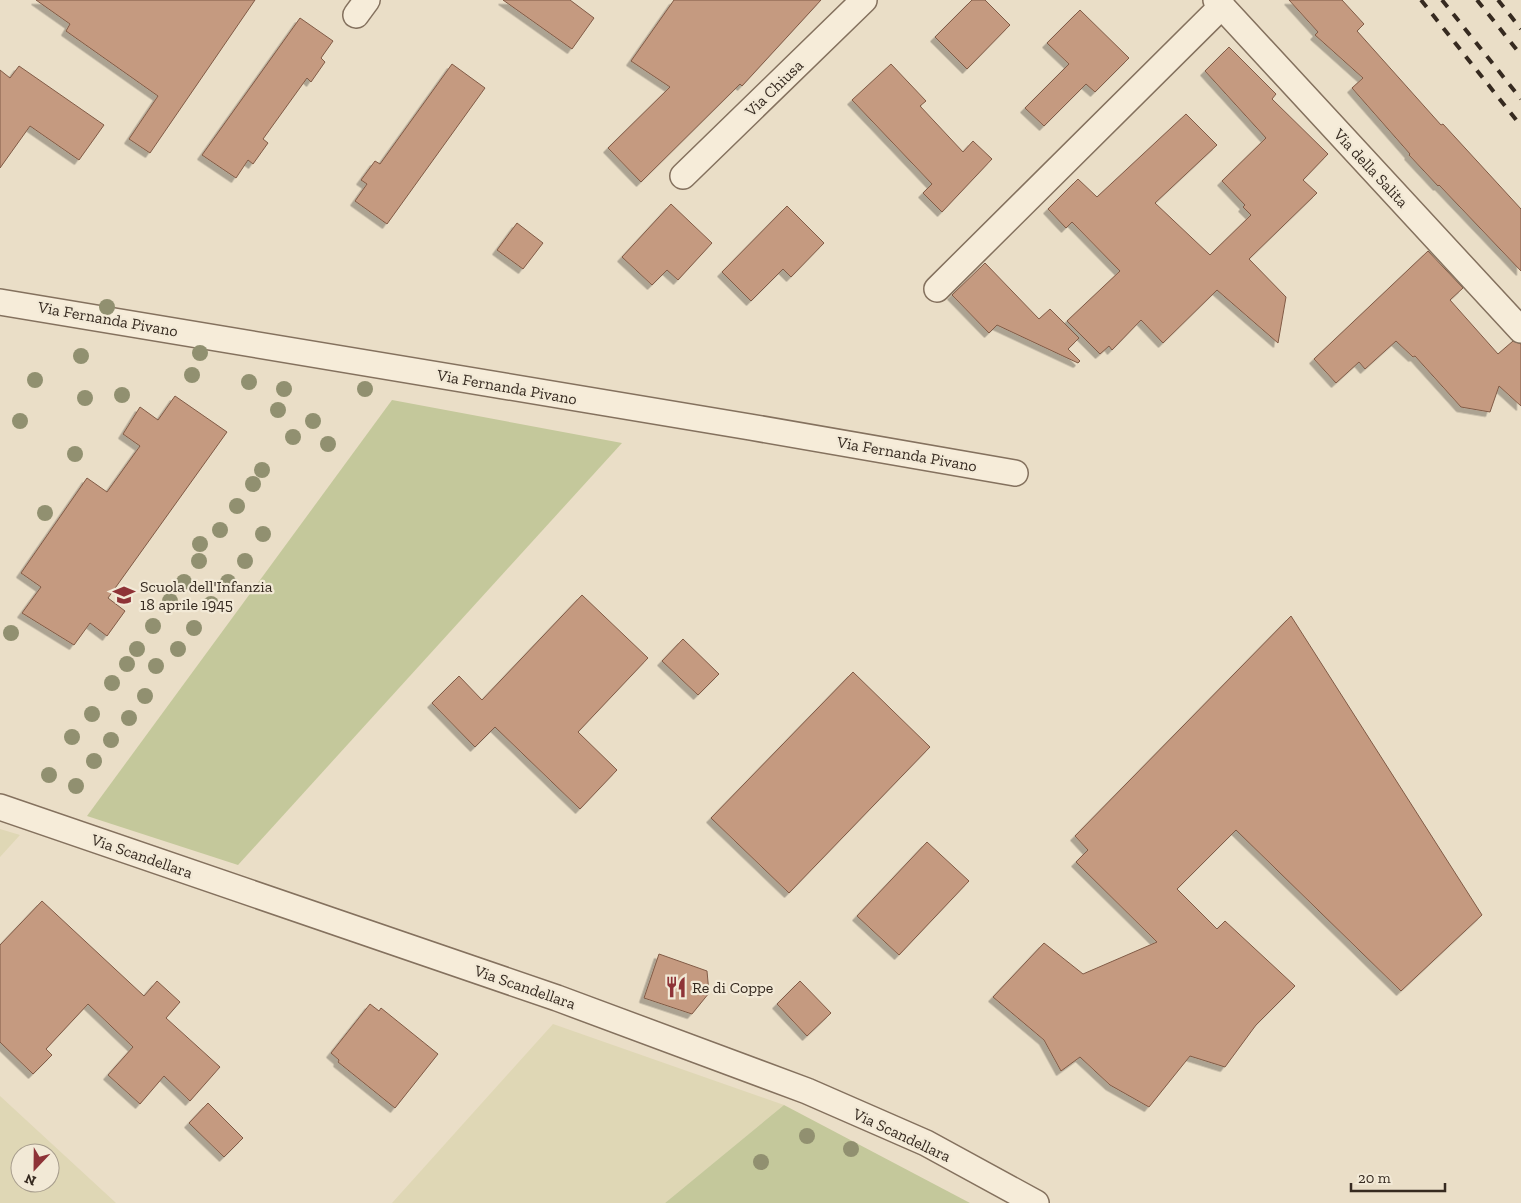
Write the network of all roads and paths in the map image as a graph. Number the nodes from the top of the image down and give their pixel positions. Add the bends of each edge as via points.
1 (864, 0) edge
2 (1219, 3) edge
3 (683, 176) dead end
4 (937, 289) dead end
5 (0, 302) edge
6 (1521, 330) edge
7 (1015, 473) dead end
8 (0, 807) edge
9 (1036, 1203) edge

1 - 3 street, Via Chiusa
2 - 4 street, Via della Salita
2 - 6 street, Via della Salita
5 - 7 street, Via Fernanda Pivano
8 - 9 street, Via Scandellara via 557,998 807,1091 926,1143

